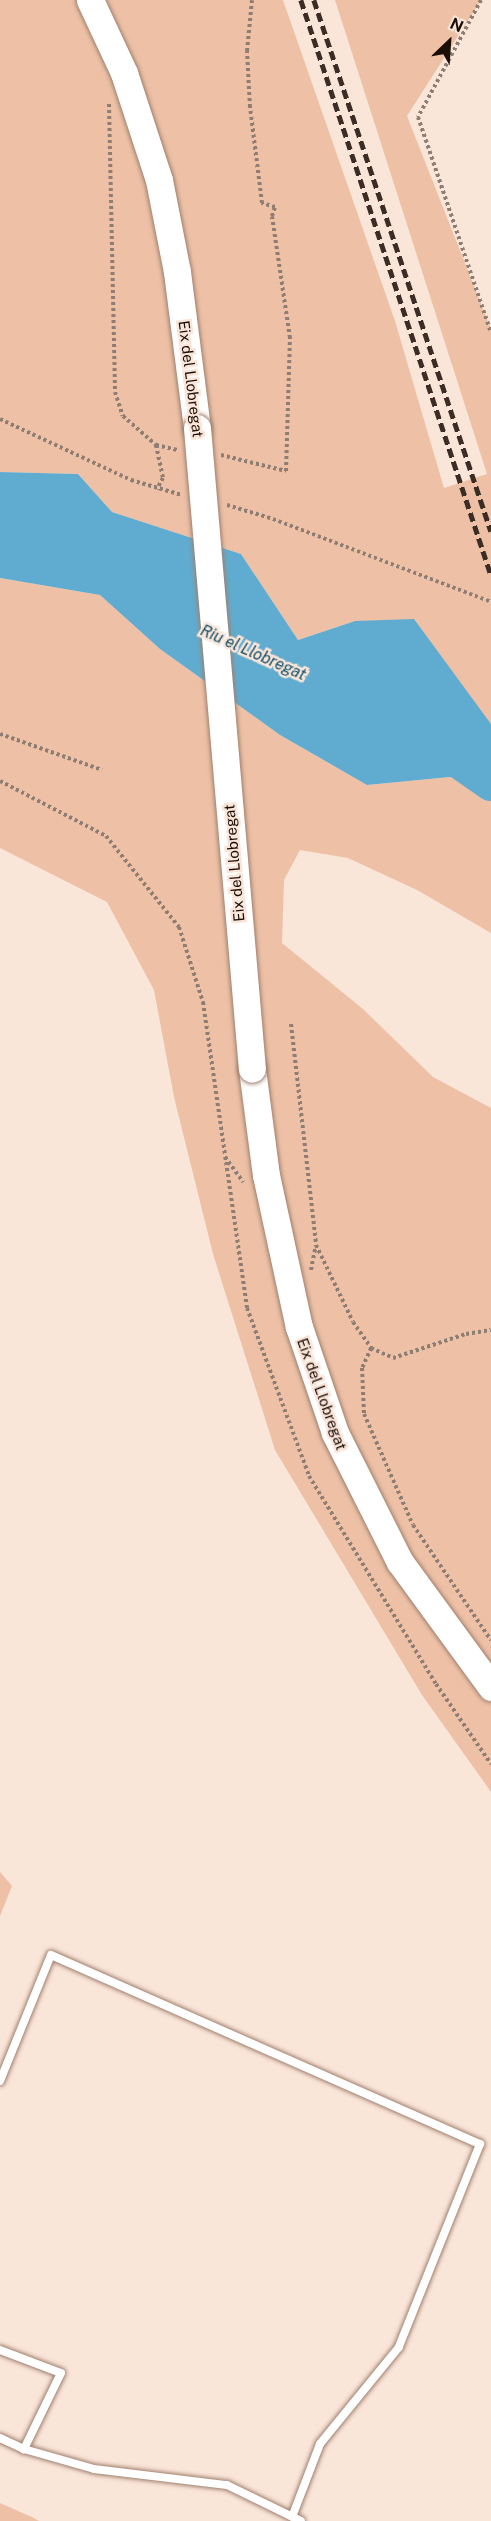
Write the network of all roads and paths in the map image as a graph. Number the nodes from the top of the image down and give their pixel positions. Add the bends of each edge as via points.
1 (90, 0) edge
2 (252, 0) edge
3 (481, 0) edge
4 (124, 73) junction
5 (491, 333) edge
6 (0, 419) edge
7 (156, 445) junction
8 (183, 451) dead end
9 (214, 454) dead end
10 (157, 489) junction
11 (192, 497) dead end
12 (215, 503) dead end
13 (491, 603) edge
14 (0, 734) edge
15 (102, 770) dead end
16 (0, 781) edge
17 (291, 1024) dead end
18 (491, 1330) edge
19 (371, 1348) junction
20 (491, 1640) edge
21 (491, 1688) edge
22 (491, 1764) edge
23 (0, 2080) edge
24 (0, 2350) edge
25 (0, 2438) edge
26 (24, 2449) junction
27 (292, 2517) junction
28 (301, 2521) edge

1 - 4 highway, Eix del Llobregat
2 - 9 path via 247,51 250,107 262,203 275,207 272,216 290,338 286,471
3 - 5 path via 418,117
4 - 7 path via 108,108 115,392 123,416
4 - 21 highway, Eix del Llobregat, bridge via 170,226 198,428 252,1069 266,1175 299,1327 335,1432 400,1562
6 - 10 path
7 - 8 path
7 - 10 path via 163,478
10 - 11 path
12 - 13 path via 273,519
14 - 15 path
16 - 22 path via 106,836 179,927 203,1002 247,1308 309,1476 436,1684
17 - 19 path via 316,1245 353,1322
18 - 19 path via 466,1334 393,1358
19 - 20 path via 362,1368 364,1414 413,1525
23 - 27 lane via 51,1956 480,2144 399,2347 320,2444
24 - 26 lane via 61,2373
25 - 26 lane
26 - 27 lane via 94,2469 227,2484
27 - 28 lane

